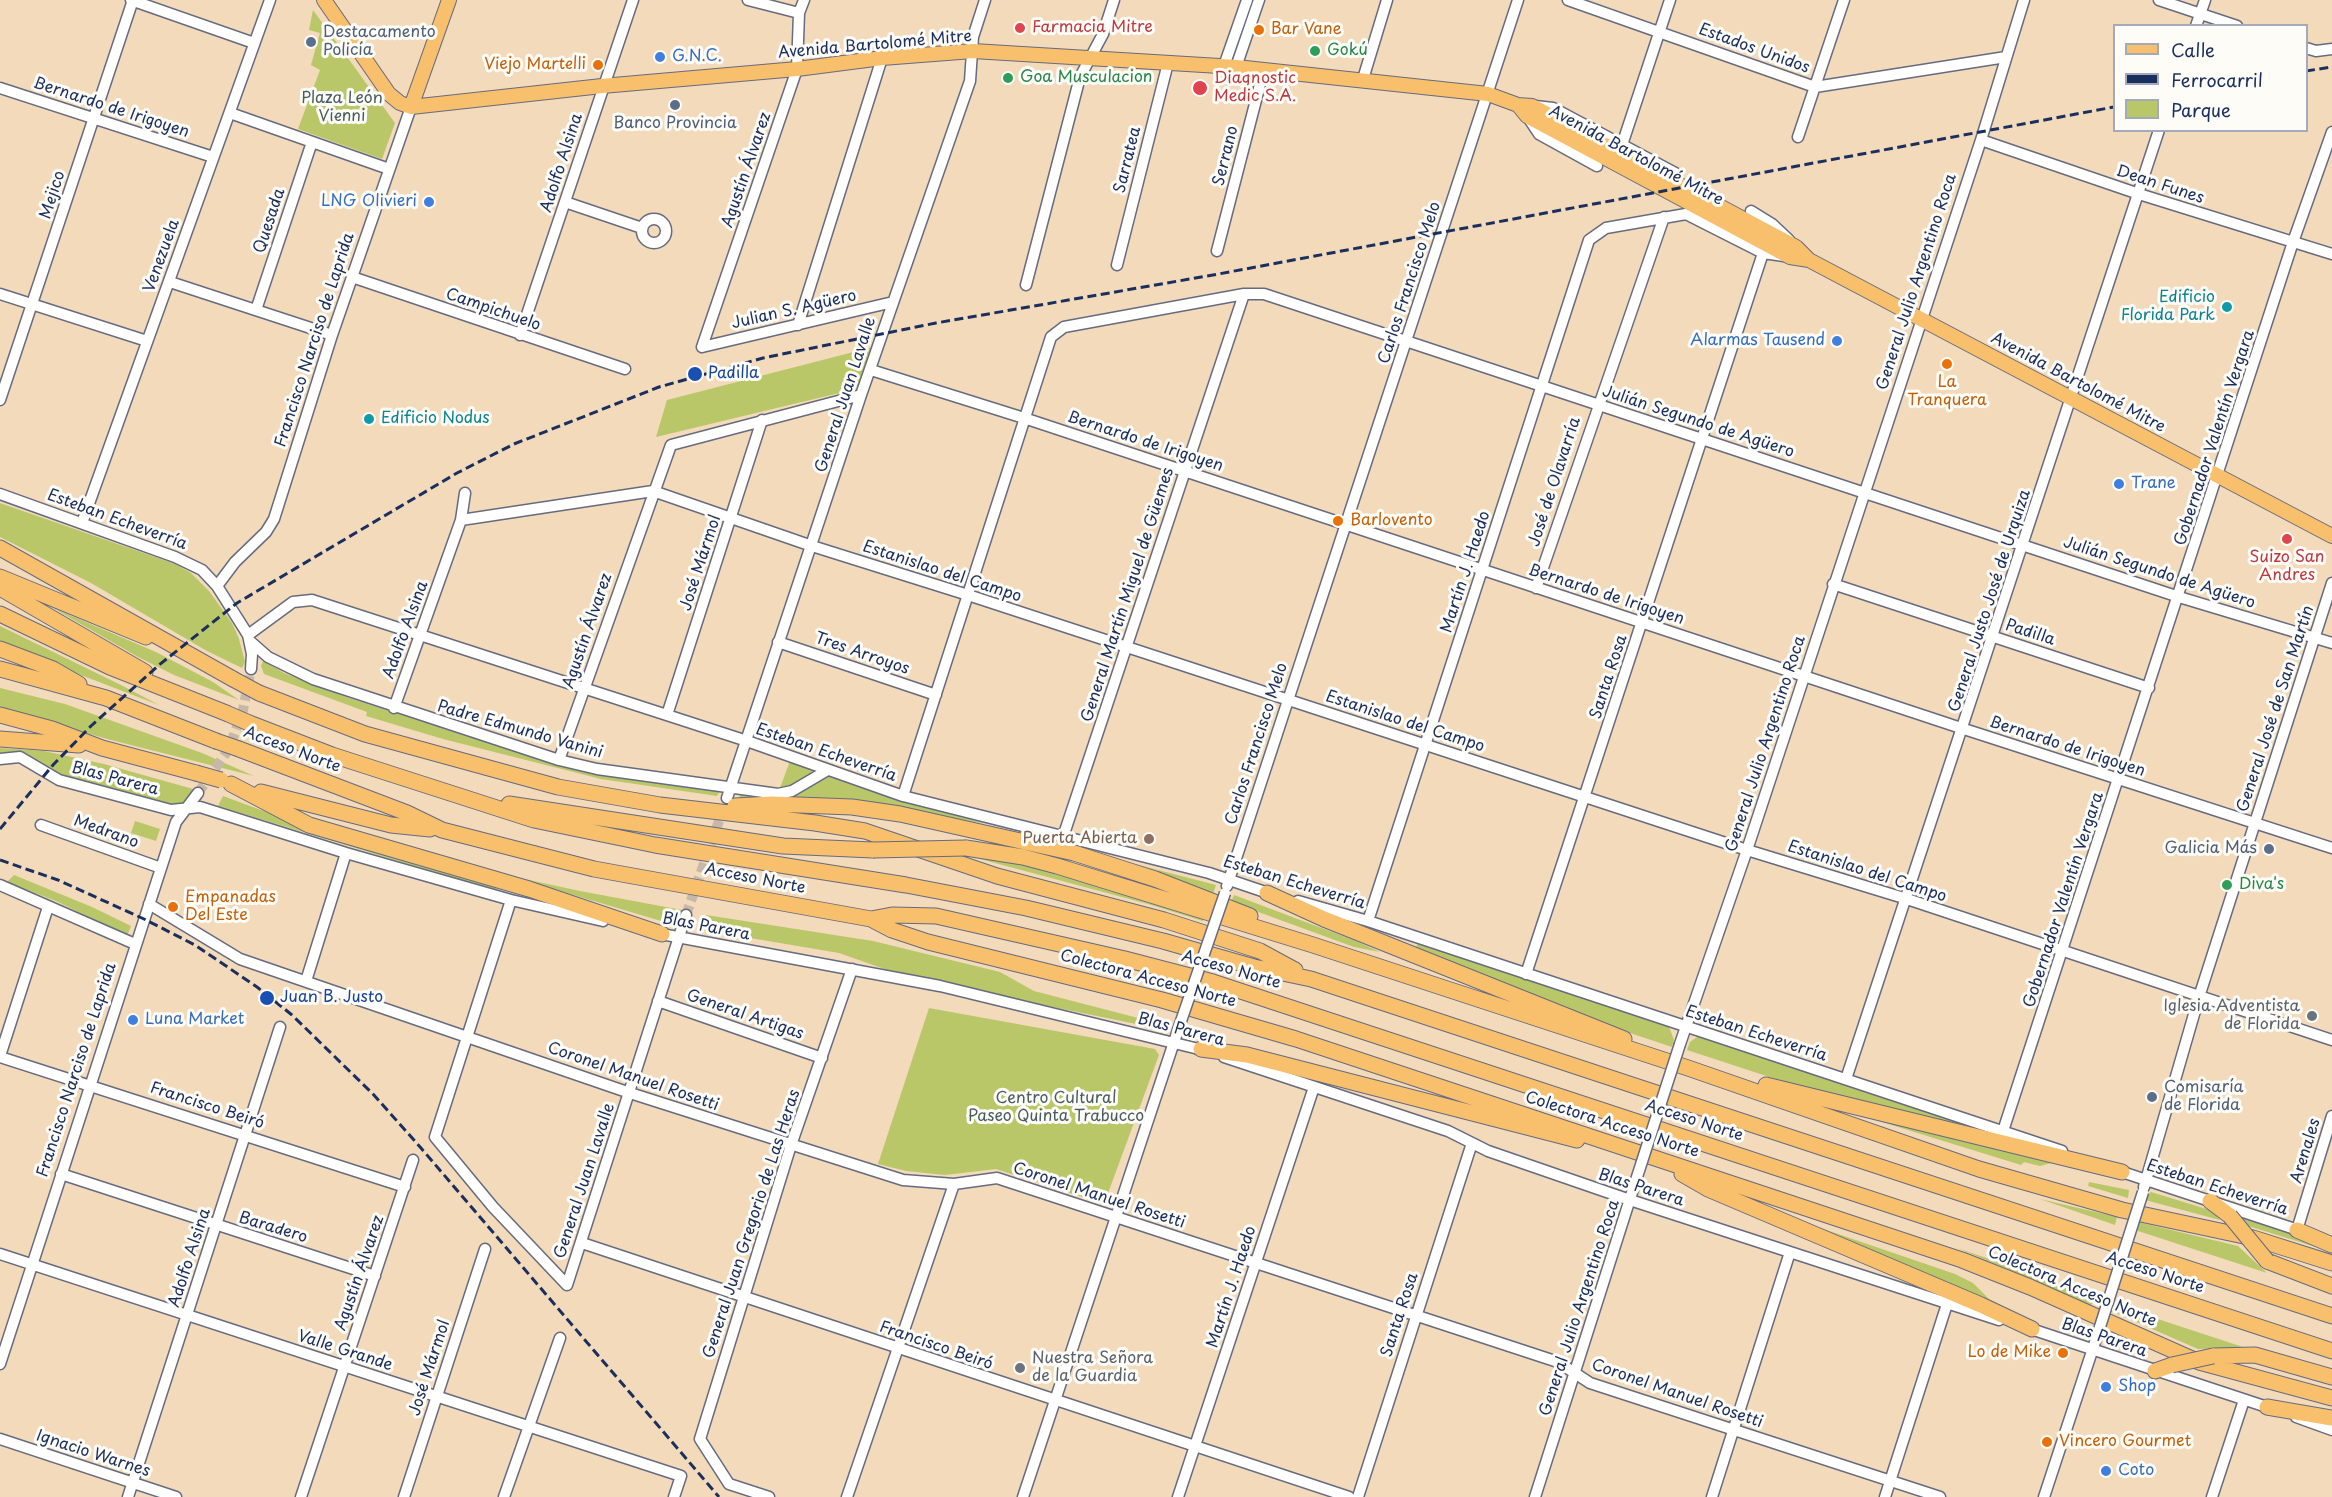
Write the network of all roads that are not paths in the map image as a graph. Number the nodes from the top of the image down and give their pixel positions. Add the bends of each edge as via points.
1 (132, 0) edge
2 (270, 0) edge
3 (324, 0) edge
4 (449, 0) edge
5 (633, 0) edge
6 (748, 0) edge
7 (804, 0) edge
8 (985, 0) edge
9 (1114, 0) edge
10 (1247, 0) edge
11 (1259, 0) edge
12 (1387, 0) edge
13 (1518, 0) edge
14 (1568, 0) edge
15 (1671, 0) edge
16 (1844, 0) edge
17 (2024, 0) edge
18 (2159, 0) edge
19 (2205, 0) edge
20 (799, 13) junction
21 (2201, 13) junction
22 (2197, 24) edge
23 (2231, 24) edge
24 (1660, 32) junction
25 (254, 43) junction
26 (2308, 48) edge
27 (2332, 49) edge
28 (973, 51) junction
29 (2006, 57) junction
30 (882, 58) junction
31 (1090, 58) junction
32 (1168, 63) junction
33 (1230, 66) junction
34 (797, 69) junction
35 (1264, 69) junction
36 (1363, 79) junction
37 (603, 86) junction
38 (1815, 87) junction
39 (0, 88) edge
40 (1488, 94) junction
41 (411, 108) junction
42 (1525, 109) junction
43 (230, 113) junction
44 (94, 118) junction
45 (2159, 132) edge
46 (2332, 132) edge
47 (1797, 137) dead end
48 (1981, 140) junction
49 (312, 142) junction
50 (1622, 145) junction
51 (213, 157) junction
52 (1597, 166) dead end
53 (389, 169) junction
54 (1677, 174) dead end
55 (2139, 194) junction
56 (565, 202) junction
57 (1751, 211) dead end
58 (1664, 217) junction
59 (642, 228) dead end
60 (2293, 242) junction
61 (1217, 251) dead end
62 (1793, 252) junction
63 (1763, 253) junction
64 (2332, 254) edge
65 (1117, 265) dead end
66 (352, 277) junction
67 (170, 282) junction
68 (1026, 285) dead end
69 (0, 294) edge
70 (1244, 294) junction
71 (893, 302) junction
72 (32, 304) junction
73 (256, 310) junction
74 (1921, 319) junction
75 (798, 325) junction
76 (332, 335) junction
77 (520, 335) junction
78 (147, 341) junction
79 (1407, 342) junction
80 (702, 347) joint
81 (625, 369) dead end
82 (871, 370) junction
83 (1542, 386) junction
84 (861, 395) junction
85 (2073, 398) junction
86 (0, 400) edge
87 (1597, 404) junction
88 (1024, 418) junction
89 (762, 420) junction
90 (1704, 440) junction
91 (1185, 471) junction
92 (2219, 475) junction
93 (653, 492) junction
94 (1864, 492) junction
95 (0, 494) edge
96 (465, 494) dead end
97 (731, 519) junction
98 (461, 520) junction
99 (82, 523) junction
100 (1344, 524) junction
101 (2332, 536) edge
102 (2023, 545) junction
103 (812, 546) junction
104 (0, 548) edge
105 (0, 555) edge
106 (35, 569) junction
107 (1482, 570) junction
108 (0, 577) edge
109 (2332, 583) edge
110 (1833, 584) junction
111 (217, 586) junction
112 (0, 588) edge
113 (1536, 588) junction
114 (968, 595) junction
115 (2179, 597) junction
116 (0, 614) edge
117 (1643, 623) junction
118 (420, 635) junction
119 (1993, 637) junction
120 (2314, 637) junction
121 (249, 639) junction
122 (778, 642) junction
123 (2332, 643) edge
124 (175, 647) junction
125 (0, 649) edge
126 (1126, 649) junction
127 (0, 669) edge
128 (251, 669) tunnel mouth
129 (1804, 676) junction
130 (0, 679) edge
131 (585, 688) junction
132 (2149, 688) junction
133 (75, 689) junction
134 (184, 695) junction
135 (936, 695) junction
136 (106, 698) junction
137 (1288, 700) junction
138 (394, 708) junction
139 (0, 715) edge
140 (668, 715) junction
141 (1964, 729) junction
142 (0, 739) edge
143 (747, 741) junction
144 (1425, 744) junction
145 (102, 748) junction
146 (0, 759) edge
147 (559, 760) junction
148 (826, 771) junction
149 (2120, 780) junction
150 (226, 782) junction
151 (198, 793) tunnel mouth
152 (729, 794) junction
153 (903, 795) junction
154 (1585, 796) junction
155 (465, 797) junction
156 (184, 807) junction
157 (695, 808) junction
158 (2255, 823) junction
159 (41, 825) dead end
160 (442, 830) junction
161 (1063, 837) junction
162 (2332, 849) edge
163 (1747, 850) junction
164 (346, 854) junction
165 (161, 868) junction
166 (1229, 880) junction
167 (0, 886) edge
168 (1268, 893) junction
169 (1907, 899) junction
170 (511, 900) junction
171 (149, 904) junction
172 (48, 907) junction
173 (687, 915) tunnel mouth
174 (871, 920) junction
175 (1368, 921) junction
176 (662, 934) junction
177 (679, 938) junction
178 (135, 944) junction
179 (1313, 945) junction
180 (2062, 953) junction
181 (852, 969) junction
182 (1526, 974) junction
183 (1311, 979) junction
184 (306, 981) junction
185 (2199, 997) junction
186 (658, 1001) junction
187 (280, 1027) dead end
188 (1685, 1027) junction
189 (466, 1036) junction
190 (2332, 1040) edge
191 (1173, 1041) junction
192 (1201, 1049) junction
193 (0, 1056) edge
194 (822, 1058) junction
195 (1672, 1063) junction
196 (1688, 1068) junction
197 (1846, 1079) junction
198 (90, 1085) junction
199 (1314, 1087) junction
200 (630, 1093) junction
201 (2332, 1116) edge
202 (2003, 1131) junction
203 (246, 1134) junction
204 (1472, 1143) junction
205 (791, 1145) junction
206 (1620, 1147) junction
207 (1654, 1158) junction
208 (413, 1160) dead end
209 (2122, 1173) junction
210 (61, 1174) junction
211 (954, 1184) junction
212 (2144, 1186) junction
213 (405, 1187) junction
214 (1630, 1200) junction
215 (2210, 1201) junction
216 (1115, 1217) junction
217 (217, 1227) junction
218 (2297, 1230) junction
219 (2332, 1241) edge
220 (582, 1243) junction
221 (2332, 1245) edge
222 (485, 1249) dead end
223 (1790, 1252) junction
224 (0, 1254) edge
225 (1257, 1263) junction
226 (2332, 1263) edge
227 (33, 1264) junction
228 (375, 1276) junction
229 (2332, 1286) edge
230 (743, 1298) junction
231 (1947, 1304) junction
232 (188, 1315) junction
233 (1415, 1316) junction
234 (2332, 1316) edge
235 (2032, 1329) junction
236 (560, 1338) dead end
237 (897, 1348) junction
238 (2091, 1350) junction
239 (2332, 1351) edge
240 (0, 1364) edge
241 (344, 1366) junction
242 (2156, 1371) junction
243 (1575, 1374) junction
244 (2332, 1377) edge
245 (437, 1396) junction
246 (2332, 1398) edge
247 (2244, 1400) junction
248 (1055, 1402) junction
249 (2267, 1407) junction
250 (2332, 1418) edge
251 (528, 1426) junction
252 (1734, 1430) junction
253 (2332, 1430) edge
254 (0, 1439) edge
255 (1195, 1445) junction
256 (1890, 1481) junction
257 (133, 1482) junction
258 (128, 1497) edge
259 (176, 1497) edge
260 (301, 1497) edge
261 (404, 1497) edge
262 (504, 1497) edge
263 (674, 1497) edge
264 (769, 1497) edge
265 (847, 1497) edge
266 (1023, 1497) edge
267 (1178, 1497) edge
268 (1349, 1497) edge
269 (1358, 1497) edge
270 (1535, 1497) edge
271 (1712, 1497) edge
272 (1885, 1497) edge
273 (1940, 1497) edge
274 (2044, 1497) edge
275 (2212, 1497) edge

1 - 25 street
1 - 44 street, Mejico
2 - 25 street, Venezuela
3 - 41 main road via 389,94
4 - 41 main road, Francisco Narciso de Laprida
5 - 37 street, Adolfo Alsina
6 - 20 street
7 - 20 street, Agustín Álvarez
8 - 28 street, General Juan Lavalle via 973,37
9 - 31 street
10 - 33 street
11 - 33 street
12 - 36 street
13 - 40 street, Carlos Francisco Melo
14 - 24 street, Estados Unidos
15 - 24 street
16 - 38 street
17 - 29 street, General Julio Argentino Roca
18 - 21 street
19 - 21 street
20 - 34 street, Agustín Álvarez
21 - 22 street
21 - 23 street
24 - 38 street, Estados Unidos
24 - 50 street
25 - 43 street, Venezuela
26 - 27 street
28 - 30 main road, Avenida Bartolomé Mitre
28 - 31 main road, Avenida Bartolomé Mitre
28 - 71 street, General Juan Lavalle via 970,81
29 - 38 street, Estados Unidos
29 - 48 street, General Julio Argentino Roca
30 - 34 main road, Avenida Bartolomé Mitre
30 - 75 street
31 - 32 main road, Avenida Bartolomé Mitre
31 - 68 street via 1080,77
32 - 33 main road, Avenida Bartolomé Mitre
32 - 65 street, Sarratea
33 - 35 main road, Avenida Bartolomé Mitre
34 - 37 main road, Avenida Bartolomé Mitre
34 - 80 street, Agustín Álvarez
35 - 36 main road, Avenida Bartolomé Mitre
35 - 61 street, Serrano
36 - 40 main road, Avenida Bartolomé Mitre
37 - 41 main road, Avenida Bartolomé Mitre
37 - 56 street, Adolfo Alsina
38 - 47 street
39 - 44 street, Bernardo de Irigoyen
40 - 42 main road, Avenida Bartolomé Mitre
40 - 79 street, Carlos Francisco Melo
41 - 53 street, Francisco Narciso de Laprida
42 - 50 street via 1553,108
42 - 52 street via 1539,134
42 - 62 main road, Avenida Bartolomé Mitre
43 - 49 street
43 - 51 street, Venezuela
44 - 51 street, Bernardo de Irigoyen
44 - 72 street, Mejico
45 - 55 street, General Justo José de Urquiza
46 - 60 street, Gobernador Valentín Vergara
48 - 55 street, Dean Funes
48 - 74 street, General Julio Argentino Roca
49 - 53 street
49 - 73 street, Quesada
50 - 54 street
51 - 67 street, Venezuela
53 - 66 street, Francisco Narciso de Laprida
55 - 60 street, Dean Funes
55 - 85 street, General Justo José de Urquiza
56 - 59 street
56 - 77 street, Adolfo Alsina
57 - 62 street via 1772,224
58 - 63 street via 1694,217
58 - 83 street, Martín J. Haedo via 1594,234 1586,247
58 - 87 street, José de Olavarría
60 - 64 street, Dean Funes
60 - 92 street, Gobernador Valentín Vergara
62 - 63 street
62 - 74 main road, Avenida Bartolomé Mitre
63 - 90 street, Santa Rosa
66 - 76 street, Francisco Narciso de Laprida
66 - 77 street, Campichuelo
67 - 73 street
67 - 78 street, Venezuela
69 - 72 street
70 - 79 street, Julián Segundo de Agüero via 1264,294
70 - 88 street, Julián Segundo de Agüero via 1064,327 1051,337
70 - 91 street, General Martín Miguel de Güemes
71 - 75 street, Julian S. Agüero
71 - 82 street, General Juan Lavalle
72 - 78 street
72 - 86 street, Mejico
73 - 76 street
74 - 85 main road, Avenida Bartolomé Mitre
74 - 94 street, General Julio Argentino Roca
75 - 80 street, Julian S. Agüero
76 - 111 street, Francisco Narciso de Laprida via 274,519
77 - 81 street, Campichuelo
78 - 99 street, Venezuela
79 - 83 street, Julián Segundo de Agüero
79 - 100 street, Carlos Francisco Melo
82 - 84 street, General Juan Lavalle
82 - 88 street, Bernardo de Irigoyen
83 - 87 street, Julián Segundo de Agüero
83 - 107 street, Martín J. Haedo
84 - 89 street
84 - 103 street, General Juan Lavalle
85 - 92 main road, Avenida Bartolomé Mitre
85 - 102 street, General Justo José de Urquiza
87 - 90 street, Julián Segundo de Agüero
87 - 113 street, José de Olavarría
88 - 91 street, Bernardo de Irigoyen
88 - 114 street
89 - 93 street, Agustín Álvarez via 671,445
89 - 97 street, José Mármol
90 - 94 street, Julián Segundo de Agüero
90 - 117 street, Santa Rosa
91 - 100 street, Bernardo de Irigoyen
91 - 126 street, General Martín Miguel de Güemes
92 - 101 main road, Avenida Bartolomé Mitre
92 - 115 street, Gobernador Valentín Vergara
93 - 97 street, Estanislao del Campo
93 - 98 street, Estanislao del Campo
93 - 131 street, Agustín Álvarez
94 - 102 street, Julián Segundo de Agüero
94 - 110 street, General Julio Argentino Roca
95 - 99 street, Esteban Echeverría
96 - 98 street, Adolfo Alsina
97 - 103 street, Estanislao del Campo
97 - 140 street, José Mármol
98 - 118 street, Adolfo Alsina
99 - 111 street, Esteban Echeverría via 197,567
100 - 107 street, Bernardo de Irigoyen
100 - 137 street, Carlos Francisco Melo
102 - 115 street, Julián Segundo de Agüero
102 - 119 street, General Justo José de Urquiza
103 - 114 street, Estanislao del Campo
103 - 122 street, General Juan Lavalle
104 - 106 highway
105 - 106 highway
106 - 124 highway
107 - 113 street, Bernardo de Irigoyen
107 - 144 street, Martín J. Haedo
108 - 124 highway via 124,630
109 - 120 street, General José de San Martín
110 - 119 street, Padilla
110 - 129 street, General Julio Argentino Roca
111 - 121 street
112 - 134 highway
113 - 117 street, Bernardo de Irigoyen
114 - 126 street, Estanislao del Campo
114 - 135 street
115 - 120 street, Julián Segundo de Agüero
115 - 132 street, Gobernador Valentín Vergara
116 - 134 highway via 110,667
117 - 129 street, Bernardo de Irigoyen
117 - 154 street, Santa Rosa
118 - 121 street, Esteban Echeverría via 303,600 282,609
118 - 131 street, Esteban Echeverría
118 - 138 street, Adolfo Alsina
119 - 132 street, Padilla
119 - 141 street, General Justo José de Urquiza
120 - 123 street, Julián Segundo de Agüero
120 - 158 street, General José de San Martín
121 - 128 street
121 - 138 street, Padre Edmundo Vanini via 268,657 313,679
122 - 135 street, Tres Arroyos
122 - 143 street, General Juan Lavalle
124 - 157 highway, bridge via 259,693 365,734 520,778 611,798
125 - 136 highway via 53,669
126 - 137 street, Estanislao del Campo
126 - 161 street, General Martín Miguel de Güemes
127 - 133 highway
129 - 141 street, Bernardo de Irigoyen
129 - 163 street, General Julio Argentino Roca
130 - 133 highway
131 - 140 street, Esteban Echeverría
131 - 147 street, Agustín Álvarez
132 - 149 street, Gobernador Valentín Vergara
133 - 136 highway
134 - 155 highway, Acceso Norte, bridge via 332,755
135 - 153 street
136 - 160 highway, Acceso Norte, bridge via 407,813
137 - 144 street, Estanislao del Campo
137 - 166 street, Carlos Francisco Melo
138 - 147 street, Padre Edmundo Vanini
139 - 145 highway
140 - 143 street, Esteban Echeverría
141 - 149 street, Bernardo de Irigoyen
141 - 169 street, General Justo José de Urquiza
142 - 145 highway
143 - 148 street, Esteban Echeverría
143 - 152 street, General Juan Lavalle
144 - 154 street, Estanislao del Campo
144 - 175 street, Martín J. Haedo
145 - 150 highway, bridge
146 - 156 street, Blas Parera via 20,757 60,780 171,810
147 - 152 street, Padre Edmundo Vanini
148 - 152 street, Padre Edmundo Vanini via 786,794
148 - 153 street, Esteban Echeverría
149 - 158 street, Bernardo de Irigoyen
149 - 180 street, Gobernador Valentín Vergara
150 - 160 highway via 327,811 391,825
150 - 176 highway via 309,825 530,889
151 - 156 street, Francisco Narciso de Laprida
153 - 161 street, Esteban Echeverría
154 - 163 street, Estanislao del Campo
154 - 182 street, Santa Rosa
155 - 179 highway, bridge via 783,846 831,851 966,848 1023,857
155 - 183 highway, Acceso Norte via 534,820 598,834 1026,908
156 - 164 street, Blas Parera via 200,807
156 - 165 street, Francisco Narciso de Laprida
157 - 179 highway via 772,804 852,807 900,814 1074,853 1155,879
157 - 183 highway via 865,831 997,876 1164,920 1260,951
158 - 162 street, Bernardo de Irigoyen
158 - 185 street, General José de San Martín
159 - 165 street, Medrano
160 - 174 highway, Acceso Norte via 594,869
161 - 166 street, Esteban Echeverría
163 - 169 street, Estanislao del Campo
163 - 188 street, General Julio Argentino Roca
164 - 170 street, Blas Parera
164 - 184 street
165 - 171 street, Francisco Narciso de Laprida
166 - 168 street, Esteban Echeverría
166 - 191 street, Carlos Francisco Melo, bridge
167 - 172 street
168 - 175 street, Esteban Echeverría
168 - 195 highway via 1324,919 1604,1029
169 - 180 street, Estanislao del Campo
169 - 197 street, General Justo José de Urquiza
170 - 176 street, Blas Parera
170 - 189 street
171 - 178 street, Francisco Narciso de Laprida
171 - 184 street, Coronel Manuel Rosetti via 240,959
172 - 178 street
172 - 193 street
173 - 177 street, General Juan Lavalle
174 - 206 highway, Colectora Acceso Norte via 928,942 1162,1000 1296,1039
174 - 239 highway, Acceso Norte via 892,915 936,916 1213,982
175 - 182 street, Esteban Echeverría
176 - 177 street, Blas Parera
177 - 181 street, Blas Parera
177 - 186 street, General Juan Lavalle
178 - 198 street, Francisco Narciso de Laprida
179 - 195 highway
180 - 185 street, Estanislao del Campo
180 - 202 street, Gobernador Valentín Vergara
181 - 191 street, Blas Parera
181 - 194 street, General Juan Gregorio de Las Heras
182 - 188 street, Esteban Echeverría
183 - 234 highway, Acceso Norte
184 - 189 street, Coronel Manuel Rosetti
185 - 190 street, Estanislao del Campo
185 - 212 street, General José de San Martín
186 - 194 street, General Artigas
186 - 200 street, General Juan Lavalle
187 - 203 street, Adolfo Alsina
188 - 197 street, Esteban Echeverría
188 - 214 street, General Julio Argentino Roca, bridge
189 - 200 street, Coronel Manuel Rosetti
189 - 220 street, General Juan Lavalle via 435,1137 493,1207 567,1285
191 - 192 street, Blas Parera
191 - 216 street, Carlos Francisco Melo
192 - 199 street, Blas Parera
192 - 206 highway via 1247,1055 1557,1137
193 - 198 street, Francisco Beiró
194 - 205 street, General Juan Gregorio de Las Heras
195 - 196 highway
196 - 209 highway
196 - 226 highway via 1978,1169 2122,1210 2253,1238
197 - 202 street, Esteban Echeverría
198 - 203 street, Francisco Beiró
198 - 210 street, Francisco Narciso de Laprida
199 - 204 street, Blas Parera via 1448,1131
199 - 225 street, Martín J. Haedo
200 - 205 street, Coronel Manuel Rosetti
200 - 220 street, General Juan Lavalle
201 - 218 street, Arenales
202 - 209 street, Esteban Echeverría
203 - 213 street, Francisco Beiró
203 - 217 street, Adolfo Alsina
204 - 214 street, Blas Parera
204 - 233 street, Santa Rosa
205 - 211 street, Coronel Manuel Rosetti via 903,1180
205 - 230 street, General Juan Gregorio de Las Heras
206 - 207 highway, Colectora Acceso Norte
207 - 235 highway via 1708,1190
207 - 246 highway, Colectora Acceso Norte via 1962,1260 2199,1362
208 - 213 street, Agustín Álvarez
209 - 212 street, Esteban Echeverría
210 - 217 street, Baradero
210 - 227 street, Francisco Narciso de Laprida
211 - 216 street, Coronel Manuel Rosetti via 997,1178
211 - 237 street
212 - 215 street, Esteban Echeverría
212 - 238 street, General José de San Martín, bridge
213 - 228 street, Agustín Álvarez
214 - 223 street, Blas Parera
214 - 243 street, General Julio Argentino Roca
215 - 218 street, Esteban Echeverría
215 - 229 highway, bridge via 2230,1216 2267,1261
216 - 225 street, Coronel Manuel Rosetti
216 - 248 street, Carlos Francisco Melo
217 - 228 street, Baradero
217 - 232 street, Adolfo Alsina
218 - 219 street, Esteban Echeverría
218 - 221 highway
220 - 230 street, Francisco Beiró
222 - 245 street, José Mármol
223 - 231 street, Blas Parera
223 - 252 street
224 - 227 street, Valle Grande
225 - 233 street, Coronel Manuel Rosetti
225 - 255 street, Martín J. Haedo
227 - 232 street, Valle Grande
227 - 240 street, Francisco Narciso de Laprida
228 - 241 street, Agustín Álvarez
230 - 237 street, Francisco Beiró
230 - 264 street, General Juan Gregorio de Las Heras via 700,1439 729,1484
231 - 235 street, Blas Parera
231 - 256 street
232 - 241 street, Valle Grande
232 - 257 street, Adolfo Alsina
233 - 243 street, Coronel Manuel Rosetti via 1558,1362
233 - 269 street, Santa Rosa
235 - 238 street, Blas Parera
236 - 251 street
237 - 248 street, Francisco Beiró
237 - 265 street
238 - 242 street, Blas Parera
238 - 274 street, General José de San Martín
241 - 245 street, Valle Grande
241 - 260 street, Agustín Álvarez
242 - 244 highway, bridge via 2213,1356 2255,1355
242 - 247 street, Blas Parera
243 - 252 street, Coronel Manuel Rosetti via 1590,1383
243 - 270 street, General Julio Argentino Roca
245 - 251 street, Valle Grande
245 - 261 street, José Mármol
247 - 249 street, Blas Parera
247 - 275 street
248 - 255 street, Francisco Beiró
248 - 266 street, Carlos Francisco Melo
249 - 250 highway
249 - 253 street, Blas Parera
251 - 262 street
251 - 263 street, Valle Grande via 681,1476
252 - 256 street, Coronel Manuel Rosetti
252 - 271 street
254 - 257 street, Ignacio Warnes
255 - 267 street, Martín J. Haedo
255 - 268 street, Francisco Beiró
256 - 272 street
256 - 273 street, Coronel Manuel Rosetti
257 - 258 street, Adolfo Alsina
257 - 259 street, Ignacio Warnes

